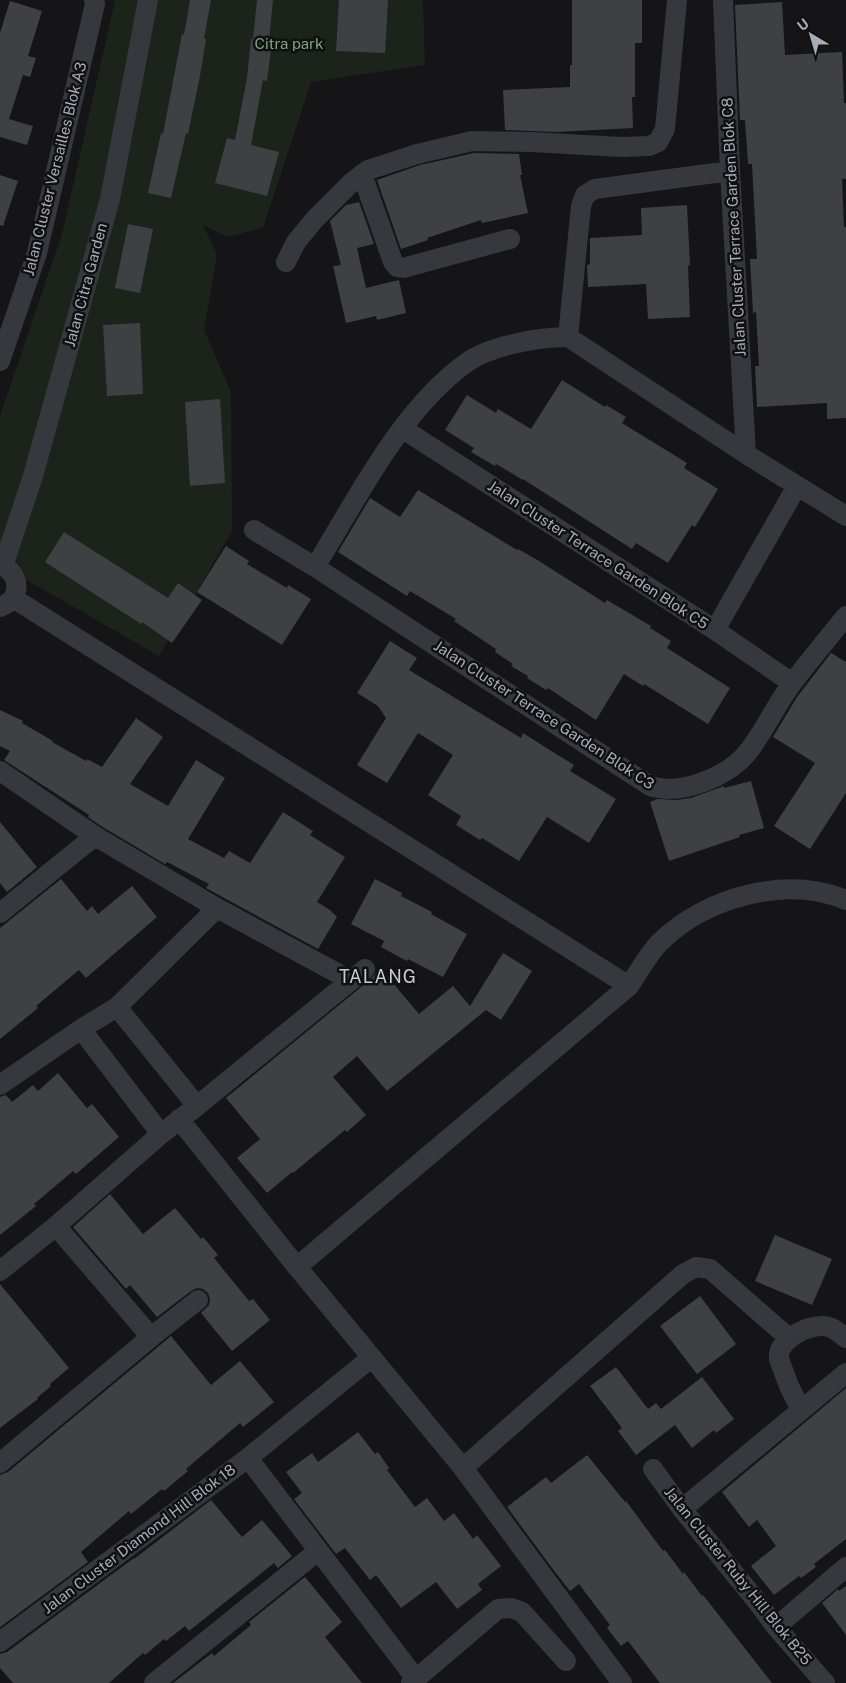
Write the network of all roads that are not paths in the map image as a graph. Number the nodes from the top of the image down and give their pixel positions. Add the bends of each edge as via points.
1 (148, 0) edge
2 (677, 0) edge
3 (723, 0) edge
4 (95, 2) edge
5 (730, 171) junction
6 (362, 174) junction
7 (510, 239) dead end
8 (286, 262) dead end
9 (568, 337) junction
10 (0, 361) edge
11 (403, 429) junction
12 (746, 454) junction
13 (797, 486) junction
14 (846, 516) edge
15 (254, 530) dead end
16 (2, 566) edge
17 (315, 567) junction
18 (7, 602) edge
19 (846, 616) edge
20 (715, 630) junction
21 (792, 683) junction
22 (0, 772) edge
23 (95, 836) junction
24 (846, 900) edge
25 (217, 908) junction
26 (0, 913) edge
27 (629, 986) junction
28 (117, 1006) junction
29 (81, 1029) junction
30 (0, 1085) edge
31 (197, 1106) junction
32 (179, 1119) junction
33 (161, 1134) junction
34 (56, 1226) junction
35 (297, 1268) junction
36 (0, 1271) edge
37 (198, 1300) dead end
38 (151, 1337) junction
39 (789, 1338) junction
40 (846, 1338) edge
41 (371, 1358) junction
42 (846, 1373) edge
43 (801, 1410) junction
44 (248, 1458) junction
45 (0, 1463) edge
46 (463, 1468) junction
47 (653, 1469) dead end
48 (682, 1509) junction
49 (318, 1552) junction
50 (846, 1567) edge
51 (776, 1627) junction
52 (0, 1642) edge
53 (566, 1661) dead end
54 (414, 1681) edge
55 (154, 1683) edge
56 (622, 1683) edge
57 (825, 1683) edge

1 - 16 street, Jalan Citra Garden via 110,200 33,476
2 - 6 street via 665,129 653,145 621,147 472,141 417,154
3 - 5 street, Jalan Cluster Terrace Garden Blok C8
4 - 10 street, Jalan Cluster Versailles Blok A3 via 37,253
5 - 9 street via 595,189 585,195 581,206
5 - 12 street, Jalan Cluster Terrace Garden Blok C8
6 - 7 street via 389,253 397,267
6 - 8 street via 315,219 296,242
9 - 11 street via 497,348 467,362 427,397
9 - 12 street
11 - 17 street
11 - 20 street, Jalan Cluster Terrace Garden Blok C5
12 - 13 street
13 - 14 street
13 - 20 street
15 - 17 street, Jalan Cluster Terrace Garden Blok C3
16 - 18 street via 16,579 16,589
17 - 21 street, Jalan Cluster Terrace Garden Blok C3 via 650,786 660,789 695,786 737,762
18 - 27 street
19 - 21 street, Jalan Cluster Terrace Garden Blok C3
20 - 21 street, Jalan Cluster Terrace Garden Blok C5
22 - 23 street
23 - 25 street
23 - 26 street
24 - 27 street via 832,894 800,889 758,892 696,914 659,944
25 - 28 street
25 - 31 street via 358,975
27 - 35 street
28 - 29 street
28 - 31 street
29 - 30 street
29 - 33 street
31 - 32 street
32 - 33 street
32 - 35 street
33 - 34 street
34 - 36 street
34 - 38 street
35 - 41 street
37 - 38 street
38 - 45 street
39 - 40 street via 823,1325
39 - 43 street via 778,1354
39 - 46 street via 710,1269 696,1267 683,1274
41 - 44 street
41 - 46 street
42 - 43 street
43 - 48 street
44 - 49 street, Jalan Cluster Diamond Hill Blok 18
44 - 52 street, Jalan Cluster Diamond Hill Blok 18
46 - 56 street
47 - 48 street, Jalan Cluster Ruby Hill Blok B25
48 - 51 street, Jalan Cluster Ruby Hill Blok B25
49 - 54 street, Jalan Cluster Diamond Hill Blok 18
49 - 55 street
50 - 51 street
51 - 57 street, Jalan Cluster Ruby Hill Blok B25
53 - 54 street via 522,1612 510,1608 498,1610

